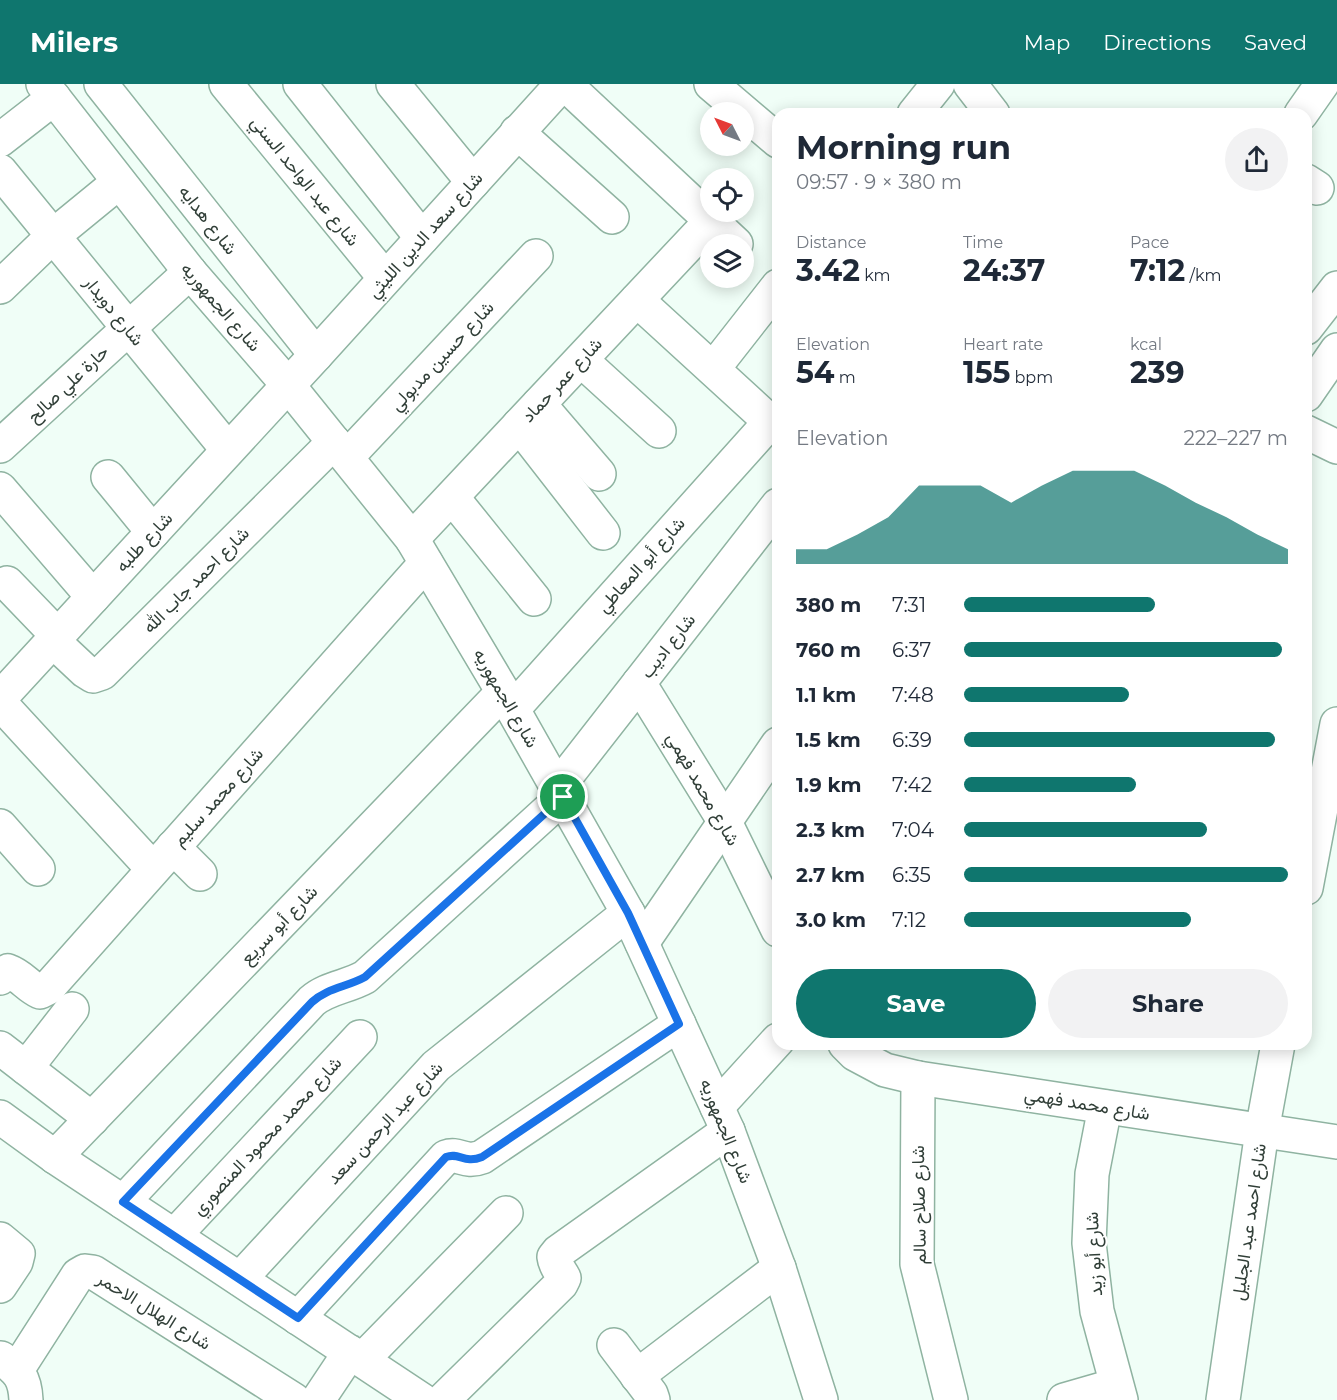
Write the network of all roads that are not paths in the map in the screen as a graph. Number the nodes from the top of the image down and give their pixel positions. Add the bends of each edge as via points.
1 (101, 84) edge
2 (226, 84) edge
3 (300, 84) edge
4 (393, 84) edge
5 (711, 84) edge
6 (938, 84) edge
7 (970, 84) edge
8 (549, 89) edge
9 (49, 91) edge
10 (919, 108) edge
11 (988, 108) edge
12 (518, 132) junction
13 (772, 136) edge
14 (0, 140) edge
15 (0, 171) edge
16 (119, 182) junction
17 (472, 182) junction
18 (700, 212) edge
19 (612, 217) dead end
20 (710, 222) edge
21 (712, 222) edge
22 (725, 234) edge
23 (53, 236) junction
24 (422, 238) junction
25 (536, 256) dead end
26 (190, 273) junction
27 (385, 278) junction
28 (0, 287) edge
29 (1337, 288) edge
30 (772, 294) edge
31 (637, 300) junction
32 (1312, 320) edge
33 (128, 328) junction
34 (1337, 350) edge
35 (316, 355) junction
36 (581, 360) junction
37 (713, 369) junction
38 (288, 385) junction
39 (1312, 386) edge
40 (529, 415) junction
41 (772, 424) edge
42 (772, 428) edge
43 (659, 431) dead end
44 (1312, 435) edge
45 (0, 446) edge
46 (1337, 447) edge
47 (340, 449) junction
48 (228, 450) junction
49 (599, 474) dead end
50 (108, 477) dead end
51 (0, 489) edge
52 (452, 497) junction
53 (772, 513) edge
54 (153, 532) junction
55 (603, 533) dead end
56 (419, 551) junction
57 (8, 583) dead end
58 (93, 597) junction
59 (534, 599) dead end
60 (55, 638) junction
61 (639, 683) junction
62 (0, 698) edge
63 (508, 700) junction
64 (0, 703) edge
65 (1337, 724) edge
66 (772, 762) edge
67 (560, 792) junction
68 (725, 822) junction
69 (0, 826) edge
70 (1312, 856) edge
71 (163, 858) junction
72 (38, 869) dead end
73 (200, 874) dead end
74 (628, 913) junction
75 (772, 918) edge
76 (642, 944) junction
77 (1, 977) edge
78 (72, 1009) dead end
79 (679, 1024) junction
80 (360, 1037) dead end
81 (0, 1048) edge
82 (772, 1049) edge
83 (851, 1050) edge
84 (1277, 1050) edge
85 (26, 1068) junction
86 (918, 1078) junction
87 (1105, 1107) junction
88 (0, 1117) edge
89 (92, 1119) junction
90 (723, 1119) junction
91 (1262, 1131) junction
92 (1337, 1142) edge
93 (55, 1157) junction
94 (123, 1202) junction
95 (506, 1213) dead end
96 (174, 1236) junction
97 (0, 1239) edge
98 (778, 1269) junction
99 (240, 1279) junction
100 (0, 1286) edge
101 (298, 1318) junction
102 (614, 1345) dead end
103 (356, 1356) junction
104 (15, 1375) edge
105 (645, 1388) edge
106 (1118, 1393) edge
107 (287, 1398) edge
108 (318, 1400) edge
109 (422, 1400) edge
110 (443, 1400) edge
111 (820, 1400) edge
112 (951, 1400) edge
113 (1064, 1400) edge
114 (1223, 1400) edge

1 - 35 street, شارع هدايه
2 - 27 street, شارع عبد الواحد السني
3 - 24 street
4 - 17 street
5 - 13 street
6 - 10 street
7 - 11 street
8 - 12 street, شارع سعد الدين الليثي
8 - 18 street
9 - 14 street
9 - 16 street, شارع الجمهوريه
12 - 17 street, شارع سعد الدين الليثي
12 - 19 street
15 - 23 street, شارع دويدار
16 - 23 street
16 - 26 street, شارع الجمهوريه
17 - 24 street, شارع سعد الدين الليثي
20 - 31 street, شارع عمر حماد
21 - 22 street
23 - 28 street
23 - 33 street, شارع دويدار
24 - 27 street, شارع سعد الدين الليثي
25 - 47 street, شارع حسين مدبولي
26 - 33 street, حارة علي صالح
26 - 38 street, شارع الجمهوريه
27 - 35 street, شارع سعد الدين الليثي
29 - 32 street
30 - 37 street
31 - 36 street, شارع عمر حماد
31 - 37 street
33 - 45 street, حارة علي صالح
33 - 48 street, شارع دويدار
34 - 39 street
35 - 38 street, شارع سعد الدين الليثي
36 - 40 street, شارع عمر حماد
36 - 43 street
37 - 41 street
38 - 47 street, شارع الجمهوريه
38 - 48 street, شارع طلبه
40 - 49 street
40 - 52 street, شارع عمر حماد
40 - 55 street
42 - 63 street, شارع أبو المعاطي
44 - 46 street
47 - 56 street, شارع الجمهوريه
47 - 60 street, شارع احمد جاب الله via 102,673 93,676 85,671
48 - 54 street, شارع طلبه
50 - 54 street
51 - 58 street
52 - 56 street, شارع عمر حماد
52 - 59 street
53 - 61 street, شارع اديب
54 - 58 street, شارع طلبه
56 - 63 street, شارع الجمهوريه
56 - 71 street, شارع محمد سليم
57 - 60 street
58 - 60 street, شارع طلبه
60 - 62 street, شارع طلبه
61 - 67 street, شارع اديب
61 - 68 street, شارع محمد فهمي
63 - 67 street, شارع الجمهوريه
63 - 89 street, شارع أبو سريع
64 - 71 street
65 - 70 street
66 - 68 street
67 - 74 street, شارع الجمهوريه
67 - 94 street, شارع اديب via 365,977 326,991 312,1002
68 - 75 street, شارع محمد فهمي
68 - 76 street
69 - 72 street
71 - 73 street
71 - 77 street, شارع محمد سليم via 48,988 40,993 18,974 8,971
74 - 76 street, شارع الجمهوريه
74 - 99 street, شارع عبد الرحمن سعد via 436,1066
76 - 79 street, شارع الجمهوريه
78 - 85 street
79 - 90 street, شارع الجمهوريه
79 - 101 street via 482,1157 446,1157
80 - 96 street, شارع محمد محمود المنصوري
81 - 85 street
82 - 90 street
83 - 86 street, شارع محمد فهمي via 885,1070
84 - 91 street, شارع احمد عبد الجليل
85 - 89 street
86 - 87 street, شارع محمد فهمي
86 - 112 street, شارع صلاح سالم via 917,1264
87 - 91 street, شارع محمد فهمي
87 - 106 street, شارع أبو زيد via 1092,1174 1089,1243 1097,1311
88 - 93 street
89 - 93 street, شارع أبو سريع
90 - 98 street, شارع الجمهوريه
90 - 110 street via 558,1252 554,1257 564,1278 561,1284
91 - 92 street, شارع محمد فهمي
91 - 114 street, شارع احمد عبد الجليل
93 - 94 street
94 - 96 street
95 - 103 street
96 - 99 street
97 - 100 street via 18,1254
98 - 105 street
98 - 111 street, شارع الجمهوريه
99 - 101 street
101 - 103 street
102 - 105 street
103 - 108 street
103 - 109 street
104 - 107 street, شارع الهلال الاحمر via 78,1275 85,1270
106 - 113 street

